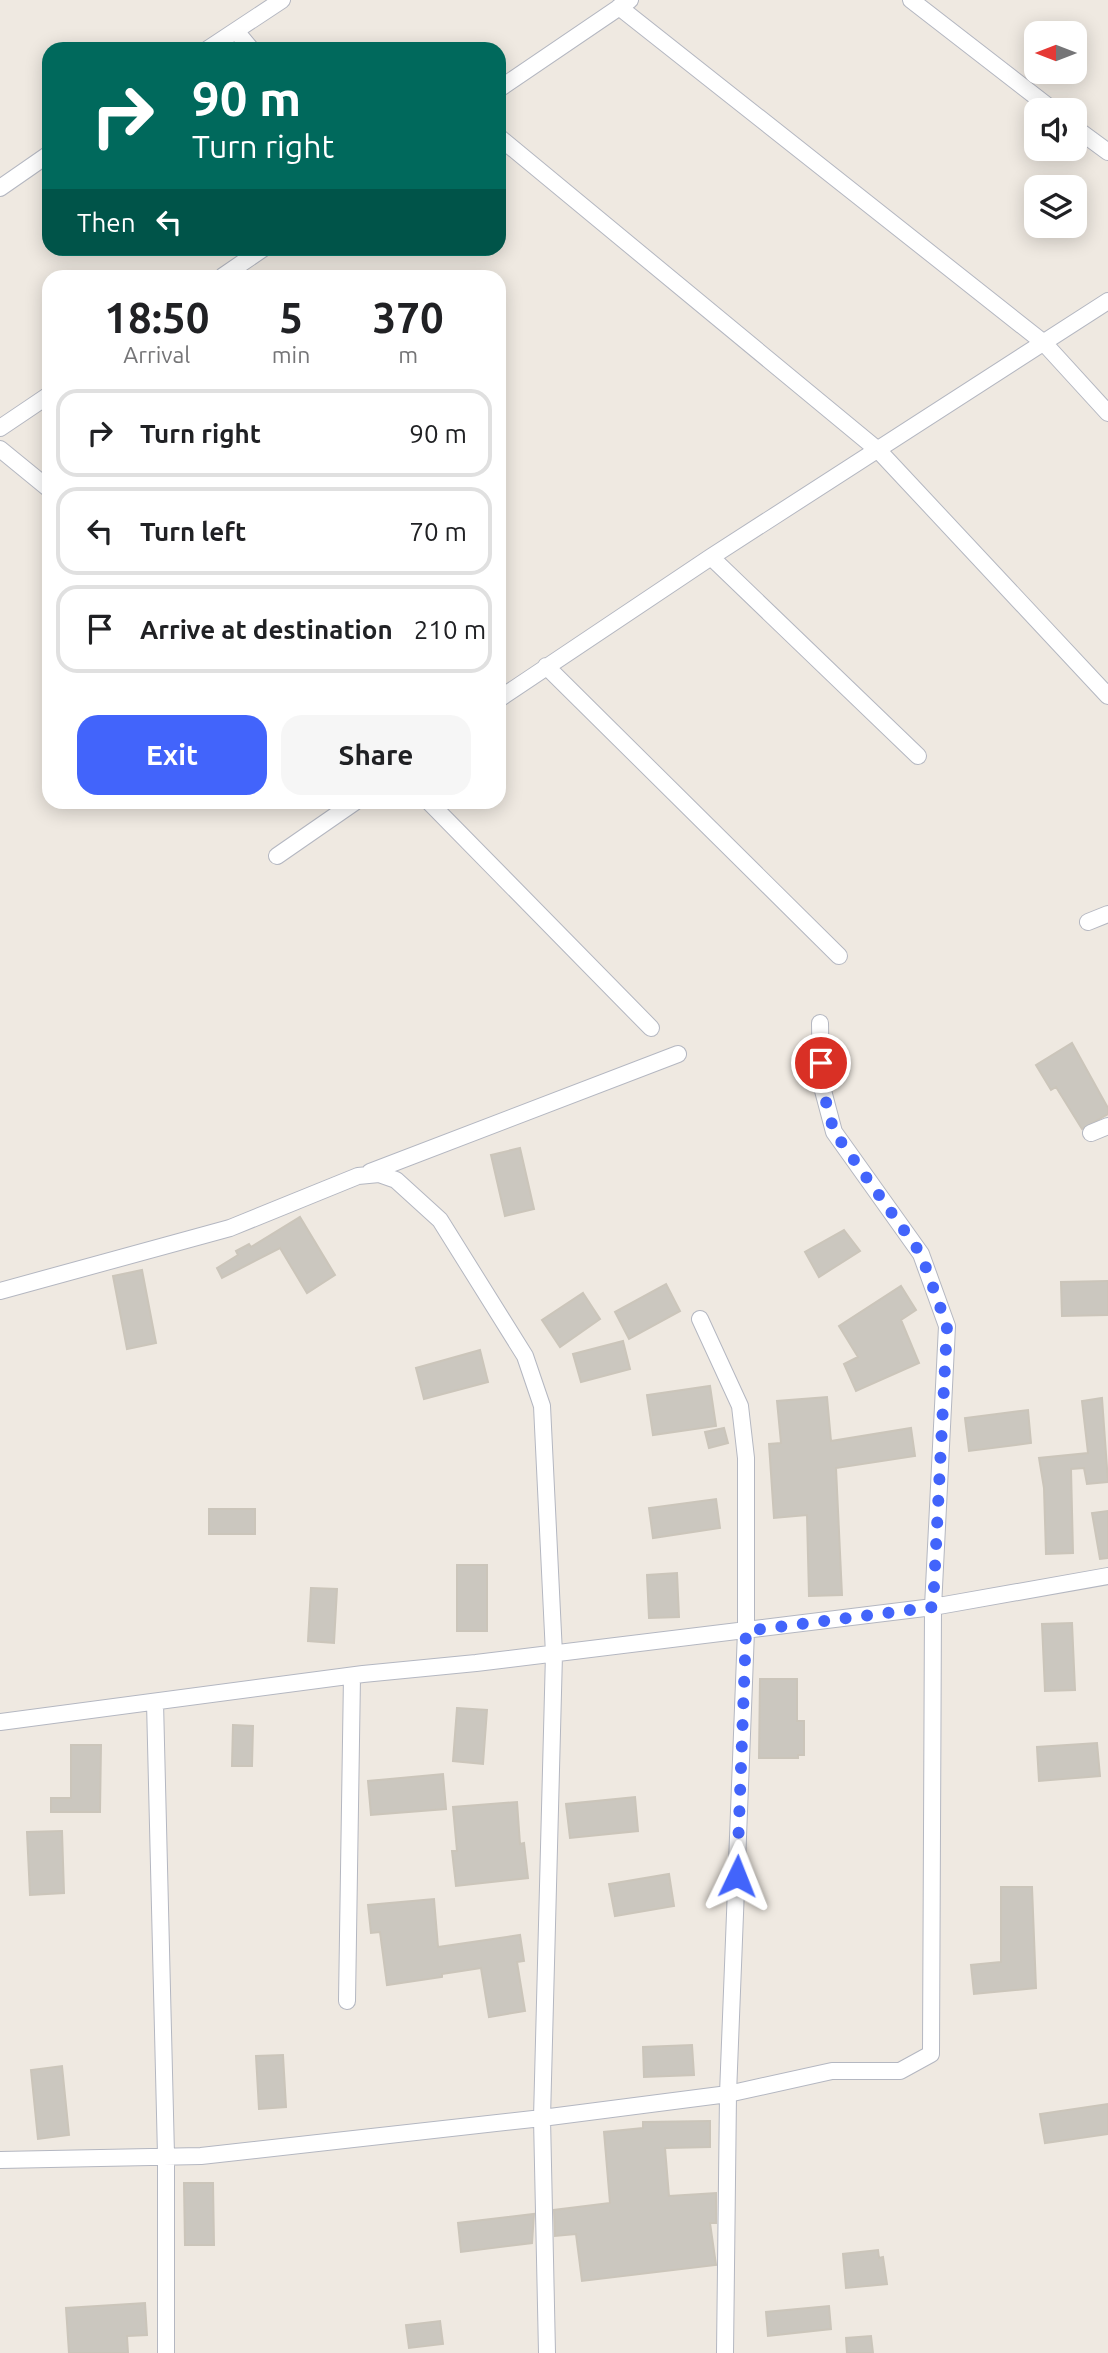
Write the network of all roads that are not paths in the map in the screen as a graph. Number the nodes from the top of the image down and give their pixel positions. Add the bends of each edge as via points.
1 (282, 0) edge
2 (911, 0) edge
3 (625, 4) edge
4 (236, 31) junction
5 (219, 42) edge
6 (245, 42) edge
7 (506, 84) edge
8 (1038, 98) edge
9 (1087, 137) edge
10 (506, 143) edge
11 (1108, 152) edge
12 (42, 159) edge
13 (0, 188) edge
14 (252, 256) edge
15 (232, 270) edge
16 (1108, 301) edge
17 (1044, 343) junction
18 (42, 400) edge
19 (1108, 413) edge
20 (0, 428) edge
21 (0, 449) edge
22 (879, 451) junction
23 (42, 483) edge
24 (711, 556) junction
25 (546, 666) junction
26 (506, 694) edge
27 (1108, 696) edge
28 (918, 755) dead end
29 (345, 809) edge
30 (436, 809) edge
31 (277, 856) dead end
32 (1108, 915) edge
33 (1088, 922) dead end
34 (839, 956) dead end
35 (820, 1023) dead end
36 (651, 1028) dead end
37 (678, 1054) dead end
38 (1108, 1126) edge
39 (1091, 1133) dead end
40 (368, 1173) junction
41 (0, 1291) edge
42 (700, 1319) dead end
43 (1108, 1576) edge
44 (933, 1607) junction
45 (746, 1631) junction
46 (554, 1654) junction
47 (352, 1676) junction
48 (155, 1702) junction
49 (0, 1722) edge
50 (347, 2001) dead end
51 (728, 2094) junction
52 (542, 2118) junction
53 (166, 2155) junction
54 (0, 2160) edge
55 (166, 2353) edge
56 (547, 2353) edge
57 (725, 2353) edge

1 - 4 street
2 - 8 street
3 - 7 street
3 - 17 street
4 - 5 street
4 - 6 street
9 - 11 street
10 - 22 street
12 - 13 street
14 - 15 street
16 - 17 street
17 - 19 street
17 - 22 street
18 - 20 street
21 - 23 street
22 - 24 street
22 - 27 street
24 - 25 street
24 - 28 street
25 - 26 street
25 - 34 street
29 - 31 street
30 - 36 street
32 - 33 street
35 - 44 street via 821,1083 834,1132 921,1254 947,1326
37 - 40 street
38 - 39 street
40 - 41 street via 230,1228
40 - 46 street via 396,1180 440,1220 525,1356 542,1406
42 - 45 street via 740,1406 746,1458
43 - 44 street
44 - 45 street
44 - 51 street via 931,2054 900,2071 832,2071
45 - 46 street
45 - 51 street
46 - 47 street
46 - 52 street
47 - 48 street
47 - 50 street
48 - 49 street
48 - 53 street
51 - 52 street
51 - 57 street
52 - 53 street via 201,2156
52 - 56 street
53 - 54 street
53 - 55 street

